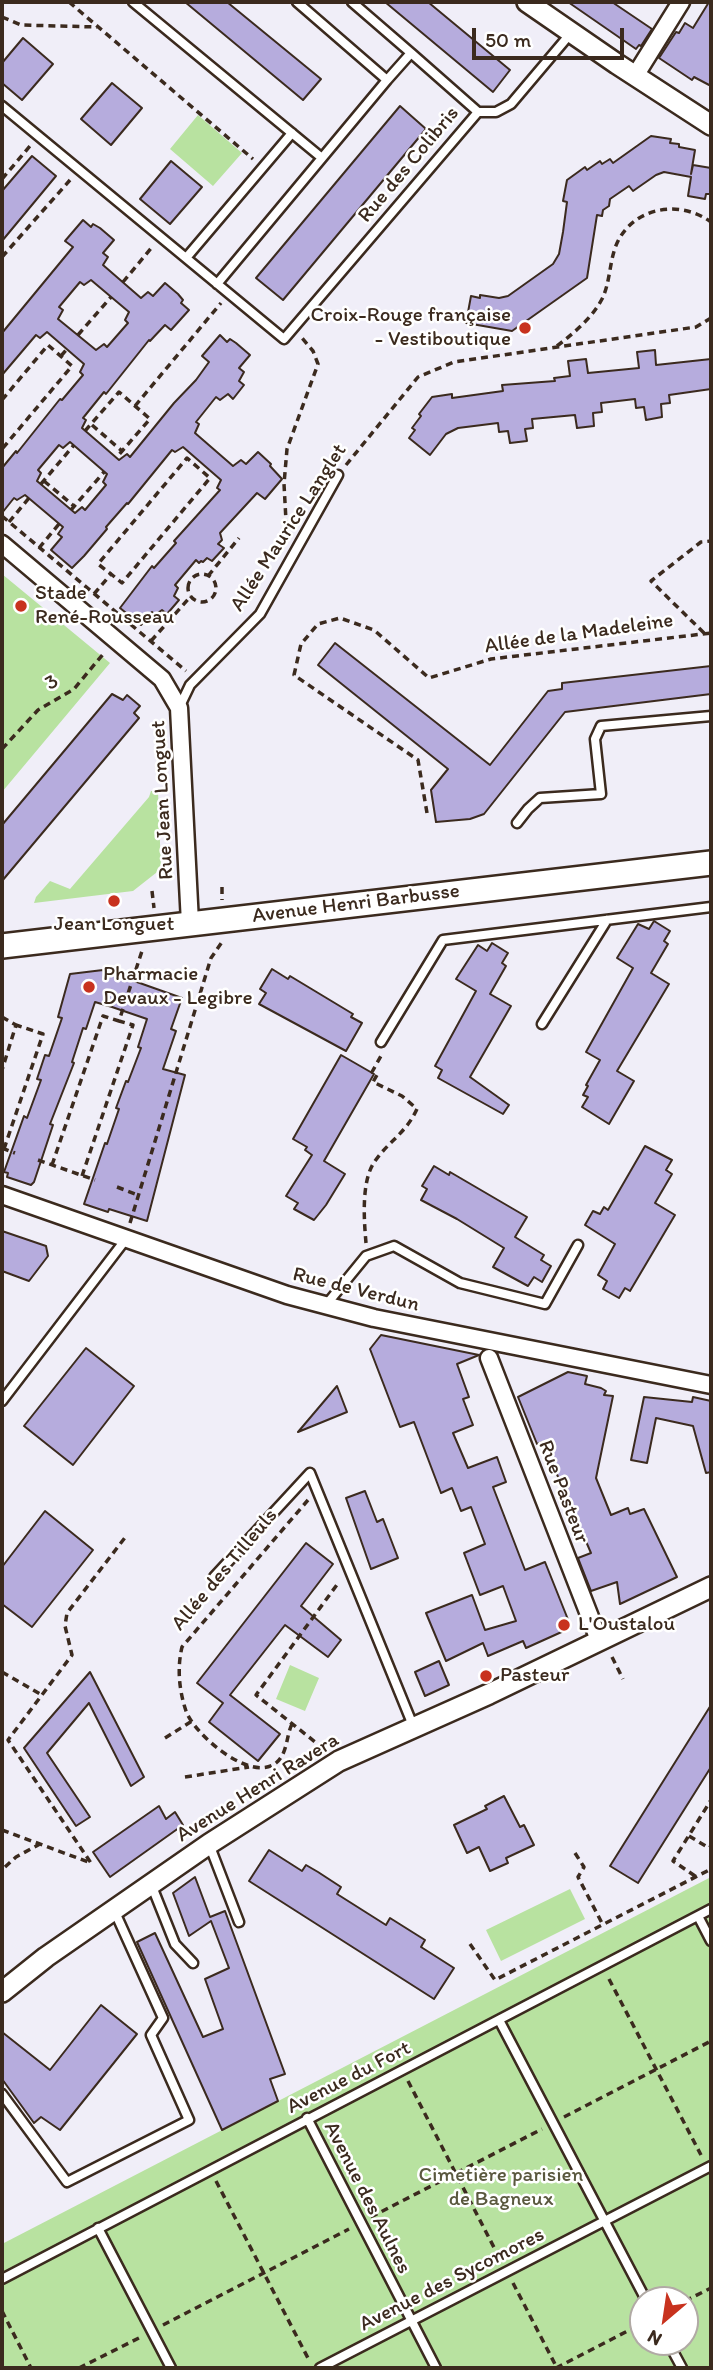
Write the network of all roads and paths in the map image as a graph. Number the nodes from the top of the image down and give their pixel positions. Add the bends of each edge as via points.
1 (69, 2) edge
2 (133, 2) edge
3 (297, 2) edge
4 (352, 2) edge
5 (527, 2) edge
6 (681, 2) edge
7 (2, 17) edge
8 (99, 27) junction
9 (571, 33) junction
10 (411, 53) junction
11 (635, 76) junction
12 (387, 80) junction
13 (2, 106) edge
14 (478, 112) junction
15 (711, 125) edge
16 (292, 133) junction
17 (38, 136) junction
18 (322, 158) junction
19 (263, 167) junction
20 (79, 170) junction
21 (2, 179) edge
22 (711, 222) edge
23 (161, 238) junction
24 (2, 257) edge
25 (186, 258) junction
26 (123, 282) dead end
27 (217, 284) junction
28 (229, 294) junction
29 (111, 296) dead end
30 (711, 318) edge
31 (294, 328) junction
32 (78, 335) dead end
33 (555, 347) junction
34 (67, 349) dead end
35 (61, 356) junction
36 (2, 400) edge
37 (135, 406) junction
38 (91, 424) junction
39 (85, 432) dead end
40 (74, 446) dead end
41 (2, 449) edge
42 (122, 451) junction
43 (116, 458) dead end
44 (104, 472) dead end
45 (338, 475) joint
46 (29, 498) dead end
47 (2, 516) edge
48 (9, 522) junction
49 (59, 524) dead end
50 (239, 538) dead end
51 (711, 541) edge
52 (2, 544) edge
53 (39, 548) junction
54 (290, 561) junction
55 (111, 574) junction
56 (208, 576) junction
57 (94, 594) junction
58 (191, 596) junction
59 (711, 632) edge
60 (705, 633) junction
61 (115, 639) junction
62 (151, 641) junction
63 (196, 679) junction
64 (179, 708) junction
65 (711, 716) edge
66 (2, 749) edge
67 (427, 813) dead end
68 (517, 823) dead end
69 (711, 863) edge
70 (711, 907) edge
71 (607, 920) junction
72 (190, 923) junction
73 (223, 941) dead end
74 (2, 946) edge
75 (142, 951) dead end
76 (2, 1017) edge
77 (119, 1021) junction
78 (542, 1024) dead end
79 (16, 1025) junction
80 (381, 1042) joint
81 (2, 1070) edge
82 (3, 1149) edge
83 (15, 1153) dead end
84 (38, 1160) dead end
85 (52, 1165) junction
86 (82, 1176) junction
87 (95, 1180) dead end
88 (117, 1187) dead end
89 (2, 1195) edge
90 (138, 1195) junction
91 (126, 1239) junction
92 (578, 1245) dead end
93 (366, 1256) junction
94 (326, 1306) junction
95 (489, 1358) dead end
96 (711, 1385) edge
97 (2, 1401) edge
98 (317, 1490) junction
99 (127, 1535) dead end
100 (349, 1568) junction
101 (214, 1577) dead end
102 (711, 1587) edge
103 (599, 1640) junction
104 (612, 1657) dead end
105 (2, 1672) edge
106 (623, 1679) dead end
107 (42, 1695) junction
108 (192, 1721) junction
109 (292, 1724) junction
110 (414, 1727) junction
111 (164, 1738) dead end
112 (339, 1761) junction
113 (251, 1766) junction
114 (185, 1777) dead end
115 (711, 1800) edge
116 (2, 1830) edge
117 (689, 1836) junction
118 (40, 1844) junction
119 (209, 1844) junction
120 (711, 1846) edge
121 (575, 1853) dead end
122 (5, 1867) dead end
123 (711, 1869) edge
124 (696, 1877) junction
125 (151, 1884) junction
126 (711, 1909) edge
127 (114, 1910) junction
128 (698, 1916) junction
129 (239, 1922) dead end
130 (603, 1925) junction
131 (711, 1941) edge
132 (470, 1944) dead end
133 (193, 1963) dead end
134 (602, 1966) junction
135 (2, 1992) edge
136 (499, 2020) junction
137 (711, 2041) edge
138 (656, 2070) junction
139 (403, 2071) junction
140 (2, 2094) edge
141 (307, 2118) junction
142 (553, 2123) junction
143 (709, 2167) edge
144 (211, 2170) junction
145 (456, 2173) junction
146 (605, 2221) junction
147 (360, 2223) junction
148 (98, 2228) junction
149 (507, 2272) junction
150 (264, 2273) junction
151 (2, 2279) edge
152 (639, 2286) edge
153 (2, 2311) edge
154 (412, 2321) junction
155 (629, 2330) edge
156 (152, 2331) junction
157 (32, 2368) edge
158 (79, 2368) edge
159 (171, 2368) edge
160 (314, 2368) edge
161 (320, 2368) edge
162 (436, 2368) edge
163 (557, 2368) edge

1 - 8 path
2 - 16 lane
3 - 12 lane
4 - 10 lane
5 - 9 street
6 - 11 street
7 - 8 path via 21,24
8 - 19 path
9 - 11 street
9 - 14 lane, Rue des Colibris via 511,104 496,112
10 - 12 lane
10 - 14 lane
11 - 15 street
12 - 18 lane
13 - 17 lane
14 - 31 lane, Rue des Colibris
16 - 18 lane
16 - 19 lane
17 - 20 lane
17 - 21 path
18 - 27 lane
19 - 25 lane
20 - 23 lane
20 - 24 path
22 - 33 path via 685,208 666,208 631,225 618,242 602,299 588,319
23 - 25 lane
23 - 26 path
25 - 27 lane
27 - 28 lane
28 - 31 lane, Rue des Colibris via 284,339
28 - 37 path
29 - 32 path
30 - 33 path, Allée Maurice Langlet via 696,327
31 - 54 path via 318,364 287,449 285,524
33 - 45 path, Allée Maurice Langlet via 454,362 418,377
34 - 35 path
35 - 36 path via 48,345
35 - 41 path via 72,366
37 - 38 path via 119,392
37 - 42 path via 150,419
38 - 39 path
38 - 42 path
40 - 44 path via 42,482 73,508
42 - 43 path
45 - 54 lane, Allée Maurice Langlet
46 - 48 path
47 - 48 path
48 - 53 path
49 - 53 path
50 - 56 path
51 - 60 path via 701,542 651,582
52 - 61 street, Rue Jean Longuet
53 - 57 path
54 - 63 lane, Allée Maurice Langlet via 260,614
55 - 55 path via 122,583 210,478 187,458 99,564
55 - 57 path
56 - 58 path via 191,580
56 - 58 path via 216,589 213,597 206,602
57 - 62 path
58 - 62 path
59 - 60 path, Allée de la Madeleine
60 - 67 path, Allée de la Madeleine via 491,659 429,678 374,630 340,618 318,624 301,644 294,675 418,760
61 - 64 street, Rue Jean Longuet via 162,679
61 - 66 path, 3 via 74,689 38,710
62 - 63 path
63 - 64 lane, Allée Maurice Langlet
64 - 72 street, Rue Jean Longuet
65 - 68 lane via 601,726 595,739 601,794 540,798
69 - 72 main road, Avenue Henri Barbusse
70 - 71 lane
71 - 78 lane
71 - 80 lane via 443,940
72 - 74 main road, Avenue Henri Barbusse
73 - 90 path via 211,958
75 - 77 path
76 - 79 path
77 - 85 path via 103,1016
77 - 86 path via 134,1026
79 - 81 path
79 - 82 path via 43,1034
80 - 93 path via 387,1046 372,1072 377,1075 373,1082 417,1109 410,1124 374,1162 368,1177
82 - 83 path
84 - 85 path
85 - 86 path
86 - 87 path
88 - 90 path
89 - 91 street, Rue de Verdun
90 - 91 path
91 - 94 street, Rue de Verdun
91 - 97 lane
92 - 93 lane via 545,1304 460,1283 394,1246
93 - 94 lane
94 - 96 street, Rue de Verdun
95 - 103 street, Rue Pasteur
98 - 100 lane
98 - 101 lane, Allée des Tilleuls via 310,1473
98 - 108 path, Allée des Tilleuls via 182,1647 178,1677
99 - 107 path via 67,1613 65,1626 72,1655
100 - 109 path via 256,1695
100 - 110 lane
102 - 103 street, Avenue Henri Ravera
103 - 110 street, Avenue Henri Ravera
104 - 106 path
105 - 107 path
107 - 118 path via 8,1740 91,1863
108 - 111 path
108 - 113 path, Allée des Tilleuls via 209,1743
109 - 112 path
109 - 113 path via 279,1759 271,1765
110 - 112 street, Avenue Henri Ravera
112 - 119 street, Avenue Henri Ravera
113 - 114 path
115 - 117 path
116 - 118 path
117 - 120 path
117 - 124 path via 673,1861
118 - 122 path
119 - 125 street, Avenue Henri Ravera
119 - 129 lane
121 - 130 path via 584,1867 578,1877
123 - 124 path
124 - 130 path
125 - 127 street, Avenue Henri Ravera
125 - 133 lane via 175,1944
126 - 128 lane, Avenue du Fort
127 - 135 street, Avenue Henri Ravera
127 - 140 lane via 163,2018 150,2035 189,2120 67,2182
128 - 131 lane
128 - 134 lane, Avenue du Fort
130 - 132 path via 495,1980
134 - 136 lane, Avenue du Fort
134 - 138 path
136 - 139 lane, Avenue du Fort
136 - 142 lane
137 - 138 path
138 - 142 path
138 - 143 path
139 - 141 lane, Avenue du Fort
139 - 145 path
141 - 144 lane, Avenue du Fort
141 - 147 lane, Avenue des Aulnes
142 - 145 path
142 - 146 lane
143 - 146 lane, Avenue des Sycomores
144 - 148 lane, Avenue du Fort
144 - 150 path
145 - 147 path
145 - 149 path
146 - 149 lane, Avenue des Sycomores
146 - 152 lane
147 - 150 path
147 - 154 lane, Avenue des Aulnes
148 - 151 lane, Avenue du Fort
148 - 156 lane
149 - 154 lane, Avenue des Sycomores
149 - 163 path
150 - 156 path
150 - 160 path
153 - 157 path
154 - 161 lane, Avenue des Sycomores
154 - 162 lane, Avenue des Aulnes
155 - 163 path
156 - 158 path
156 - 159 lane

